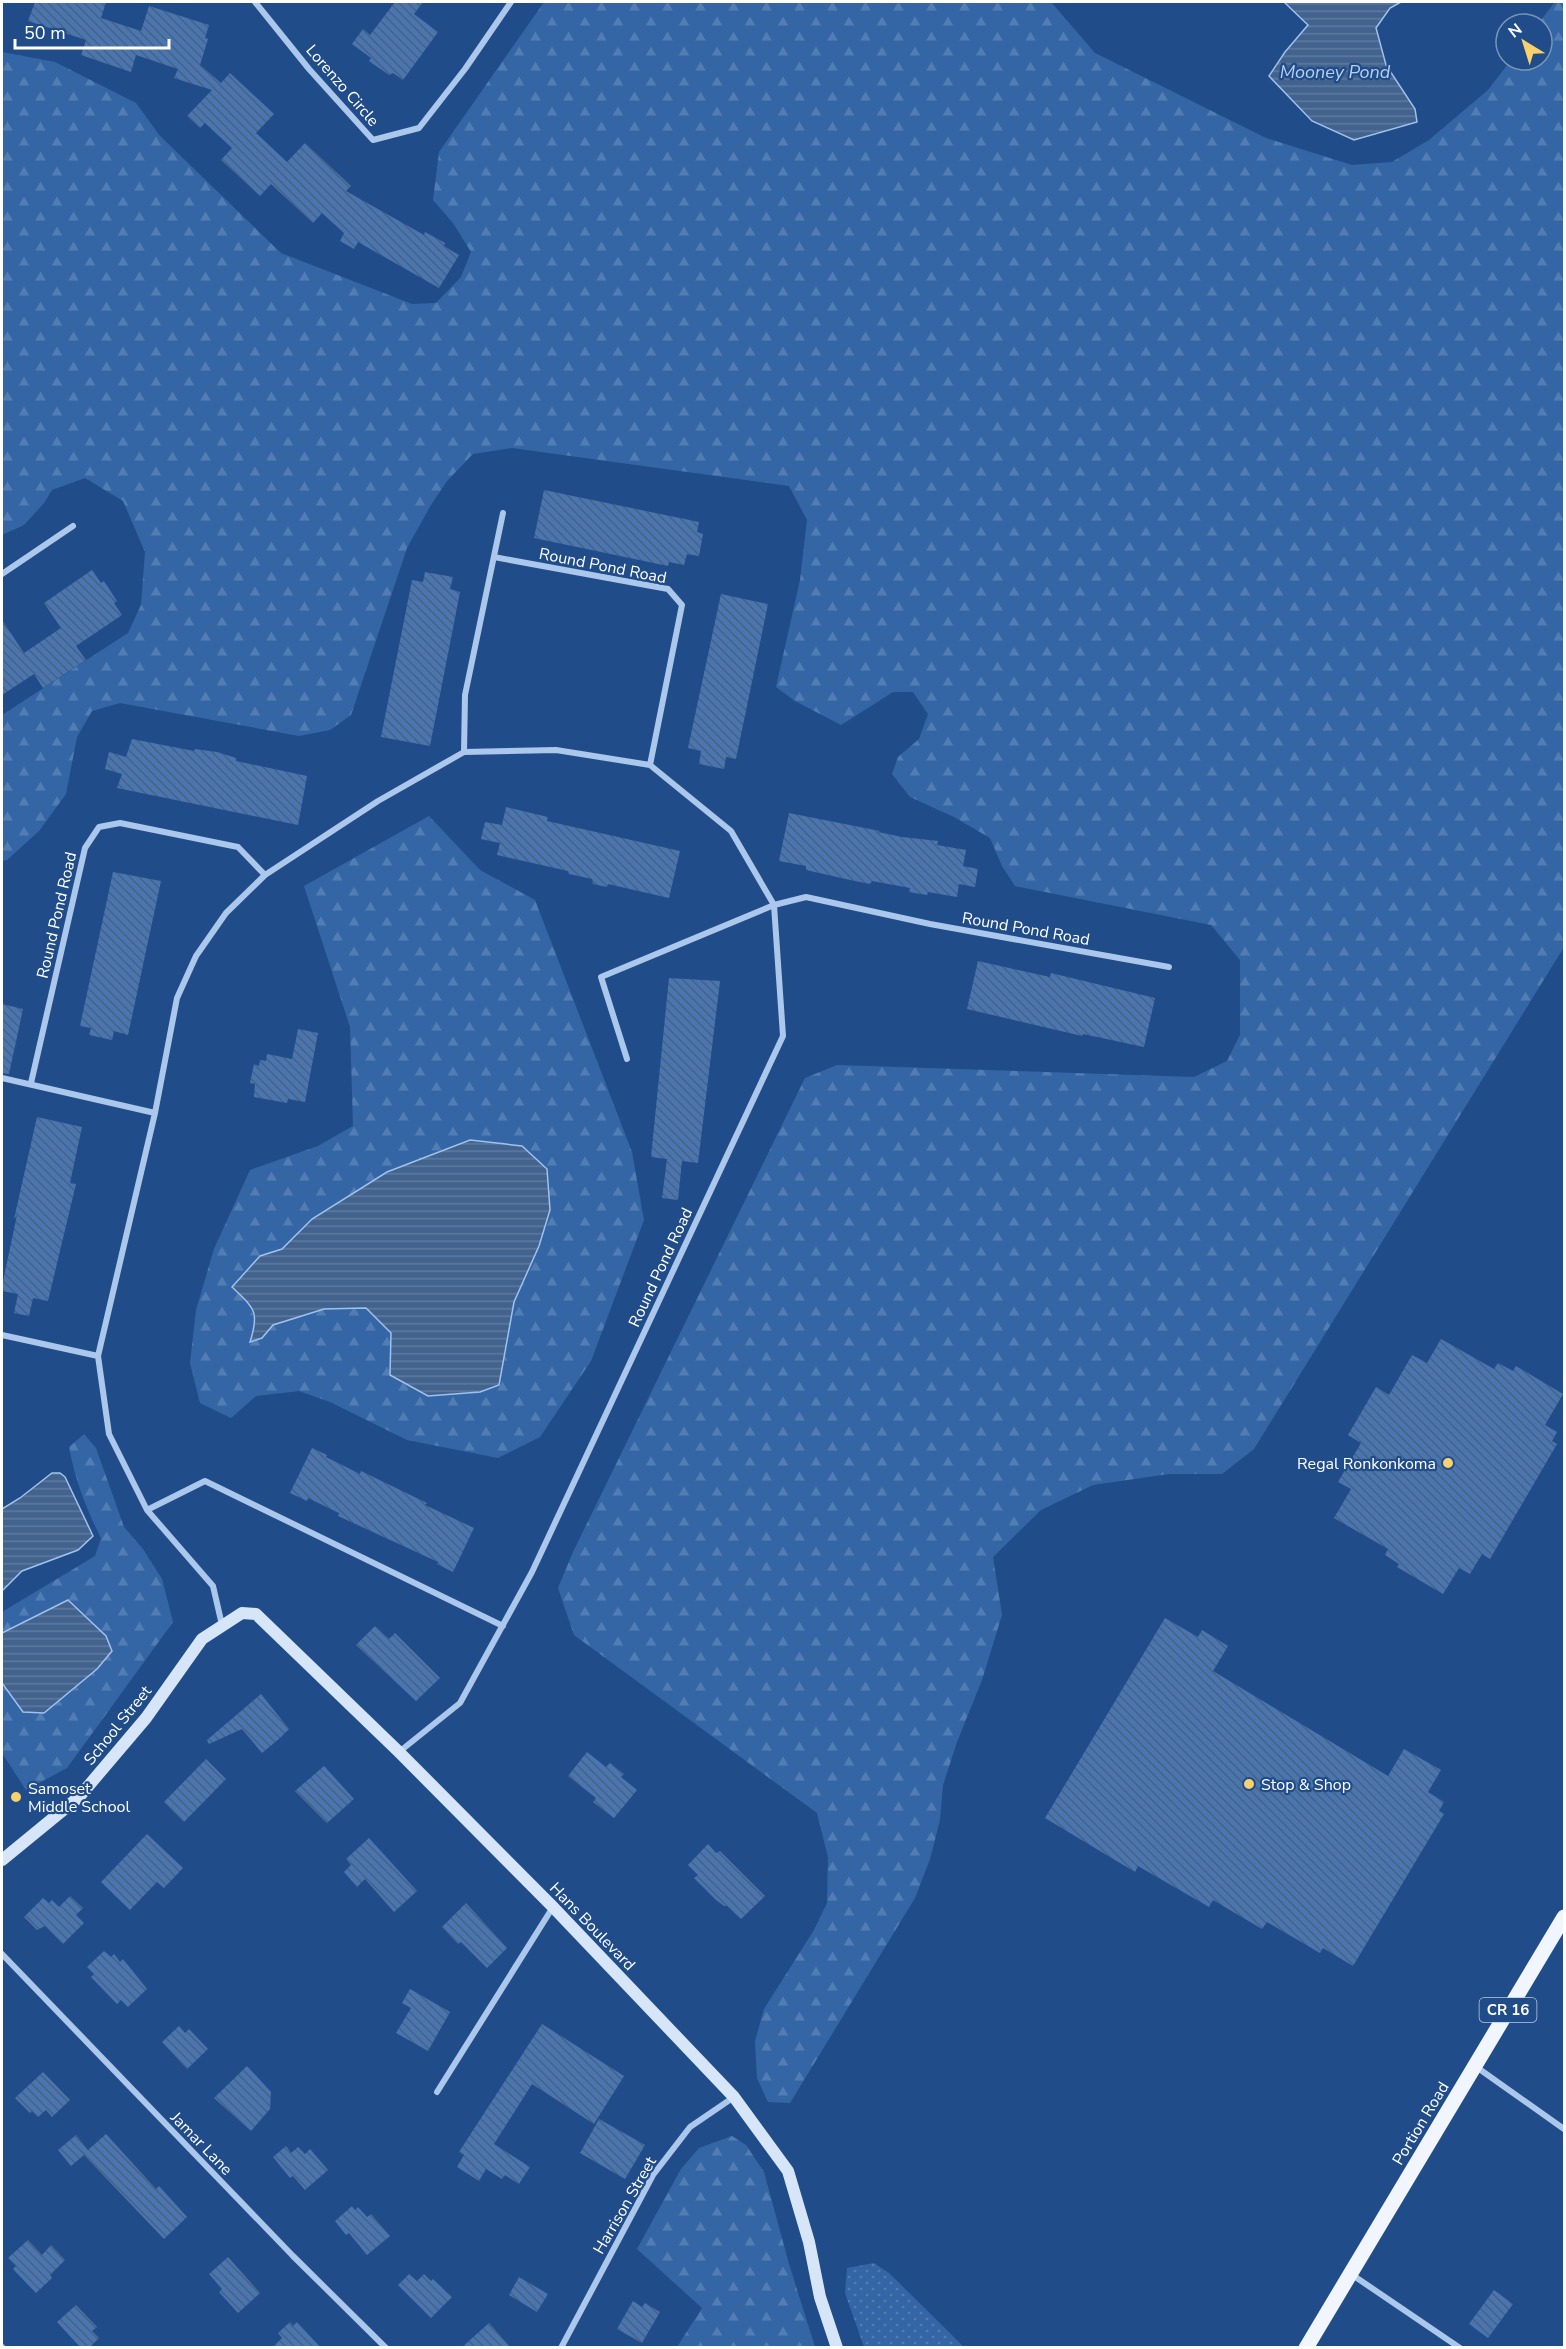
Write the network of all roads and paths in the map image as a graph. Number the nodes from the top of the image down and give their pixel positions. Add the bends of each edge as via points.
1 (255, 2) edge
2 (511, 2) edge
3 (504, 513) dead end
4 (74, 526) dead end
5 (494, 557) junction
6 (2, 574) edge
7 (464, 752) junction
8 (650, 765) junction
9 (265, 875) junction
10 (774, 905) junction
11 (1169, 967) dead end
12 (627, 1059) dead end
13 (2, 1078) edge
14 (31, 1083) junction
15 (155, 1113) junction
16 (2, 1335) edge
17 (98, 1356) junction
18 (147, 1510) junction
19 (222, 1625) junction
20 (503, 1626) junction
21 (399, 1752) junction
22 (2, 1860) edge
23 (553, 1907) junction
24 (1564, 1917) edge
25 (2, 1954) edge
26 (1474, 2066) junction
27 (437, 2092) dead end
28 (734, 2097) junction
29 (1564, 2129) edge
30 (1351, 2274) junction
31 (386, 2348) edge
32 (561, 2348) edge
33 (837, 2348) edge
34 (1306, 2348) edge
35 (1460, 2348) edge

1 - 2 street, Lorenzo Circle via 373,140 419,128
3 - 5 street
4 - 6 street
5 - 7 street via 465,695
5 - 8 street, Round Pond Road via 668,589 682,605
7 - 8 street via 555,750
7 - 9 street via 378,801
8 - 10 street, Round Pond Road via 731,831
9 - 14 street, Round Pond Road via 238,847 120,823 99,827 85,848
9 - 15 street via 226,913 177,998
10 - 11 street, Round Pond Road via 806,897 930,924
10 - 12 street, Round Pond Road via 600,977
10 - 20 street, Round Pond Road via 783,1036 532,1572
13 - 14 street
14 - 15 street
15 - 17 street
16 - 17 street
17 - 18 street via 110,1434
18 - 19 street via 213,1586
18 - 20 street via 205,1481
19 - 21 street, Hans Boulevard via 242,1613 256,1614
19 - 22 street, School Street via 202,1639 146,1718 79,1797
20 - 21 street, Round Pond Road via 460,1703
21 - 23 street, Hans Boulevard
23 - 27 street
23 - 28 street, Hans Boulevard
24 - 26 main road, Portion Road / CR 16
25 - 31 street, Jamar Lane
26 - 29 street
26 - 30 main road, Portion Road / CR 16
28 - 32 street, Harrison Street via 690,2127 653,2175
28 - 33 street, Hans Boulevard via 788,2170
30 - 34 main road, Portion Road / CR 16
30 - 35 street

